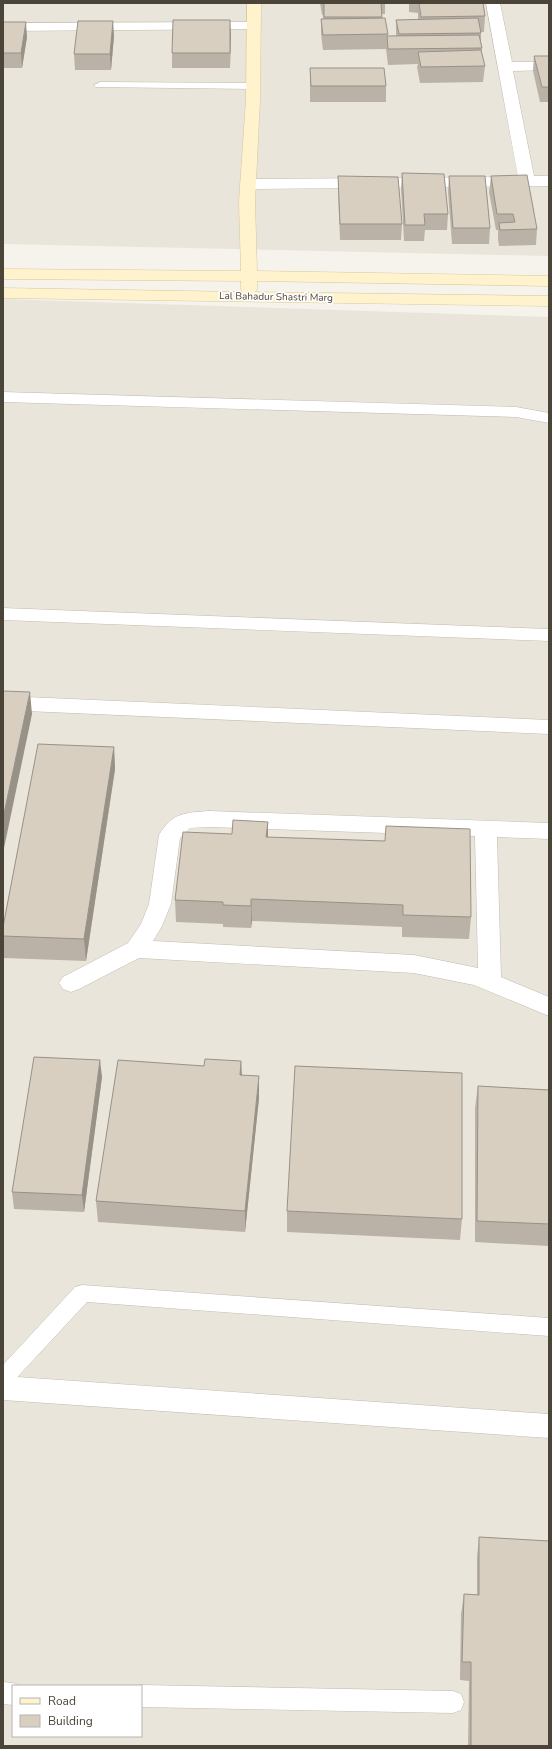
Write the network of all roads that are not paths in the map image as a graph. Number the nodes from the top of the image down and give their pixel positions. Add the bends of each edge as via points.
1 (254, 3) edge
2 (493, 3) edge
3 (254, 26) junction
4 (3, 27) edge
5 (549, 66) edge
6 (505, 67) junction
7 (100, 86) dead end
8 (253, 86) junction
9 (549, 181) edge
10 (527, 182) junction
11 (248, 184) junction
12 (3, 274) edge
13 (250, 276) junction
14 (549, 281) edge
15 (3, 293) edge
16 (249, 295) junction
17 (549, 301) edge
18 (3, 397) edge
19 (549, 418) edge
20 (3, 614) edge
21 (549, 635) edge
22 (3, 703) edge
23 (549, 727) edge
24 (486, 829) junction
25 (549, 831) edge
26 (136, 949) junction
27 (490, 982) junction
28 (71, 983) dead end
29 (549, 1007) edge
30 (549, 1327) edge
31 (3, 1379) edge
32 (3, 1388) edge
33 (549, 1426) edge
34 (142, 1696) edge
35 (453, 1702) dead end

1 - 3 street
2 - 6 street
3 - 4 street
3 - 8 street
5 - 6 street
6 - 10 street
7 - 8 lane
8 - 11 street
9 - 10 street
10 - 11 street
11 - 13 street
12 - 13 street
13 - 14 street
13 - 16 street
15 - 16 street, Lal Bahadur Shastri Marg
16 - 17 street, Lal Bahadur Shastri Marg
18 - 19 street via 516,412
20 - 21 street
22 - 23 street
24 - 25 street
24 - 26 street via 209,819 184,821 170,835 160,904 151,926
24 - 27 street
26 - 27 street via 414,964 478,977
26 - 28 street
27 - 29 street
30 - 31 lane via 82,1293
32 - 33 street
34 - 35 lane

